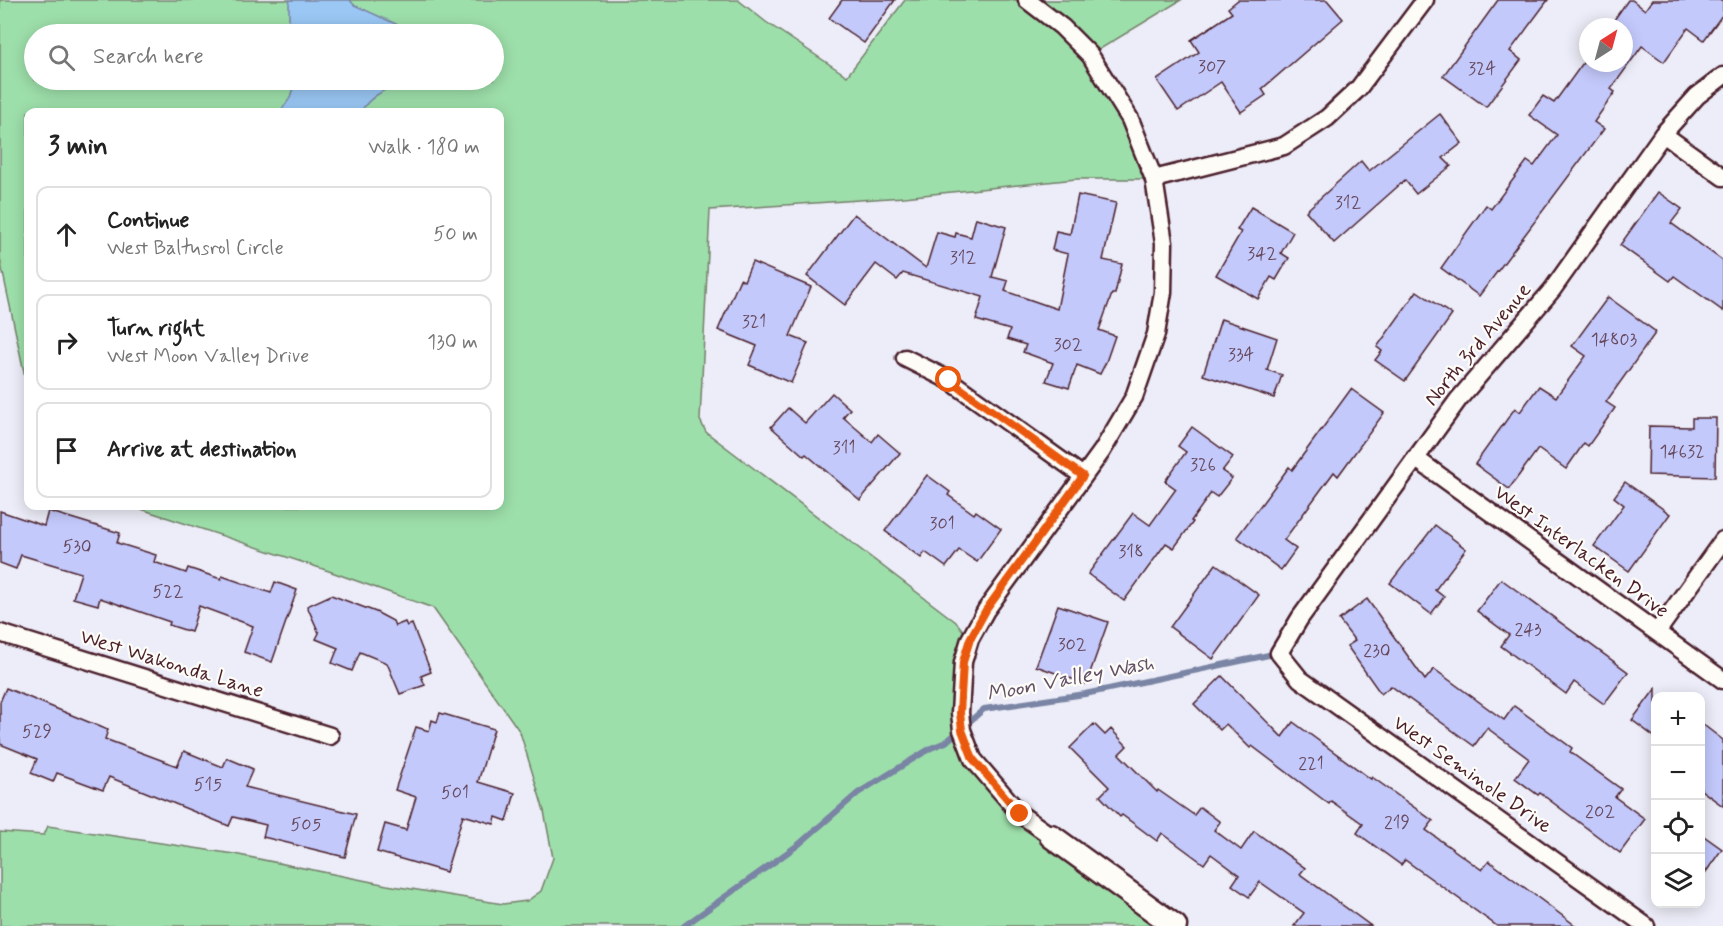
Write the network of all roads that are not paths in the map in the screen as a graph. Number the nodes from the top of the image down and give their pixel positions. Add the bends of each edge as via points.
1 (1027, 0) edge
2 (1425, 0) edge
3 (1723, 76) edge
4 (1663, 134) junction
5 (1723, 177) edge
6 (1154, 179) junction
7 (905, 358) dead end
8 (1415, 458) junction
9 (1083, 476) junction
10 (1723, 540) edge
11 (1657, 632) junction
12 (0, 633) edge
13 (1279, 653) joint
14 (1723, 680) edge
15 (330, 736) dead end
16 (1051, 836) joint
17 (1175, 926) edge
18 (1646, 926) edge

1 - 6 street via 1090,55 1130,119
2 - 6 street via 1358,90 1327,118 1284,146
3 - 4 street, North 3rd Avenue via 1697,96
4 - 5 street
4 - 8 street, North 3rd Avenue via 1552,290 1458,400
6 - 9 street via 1164,243 1163,292 1156,334 1134,397
7 - 9 street via 949,380
8 - 11 street, West Interlacken Drive
8 - 13 street, North 3rd Avenue
9 - 16 street via 986,610 963,662 960,713 973,759 1020,814
10 - 11 street
11 - 14 street, West Interlacken Drive
12 - 15 street, West Wakonda Lane
13 - 18 street, West Seminole Drive via 1300,680
16 - 17 street

